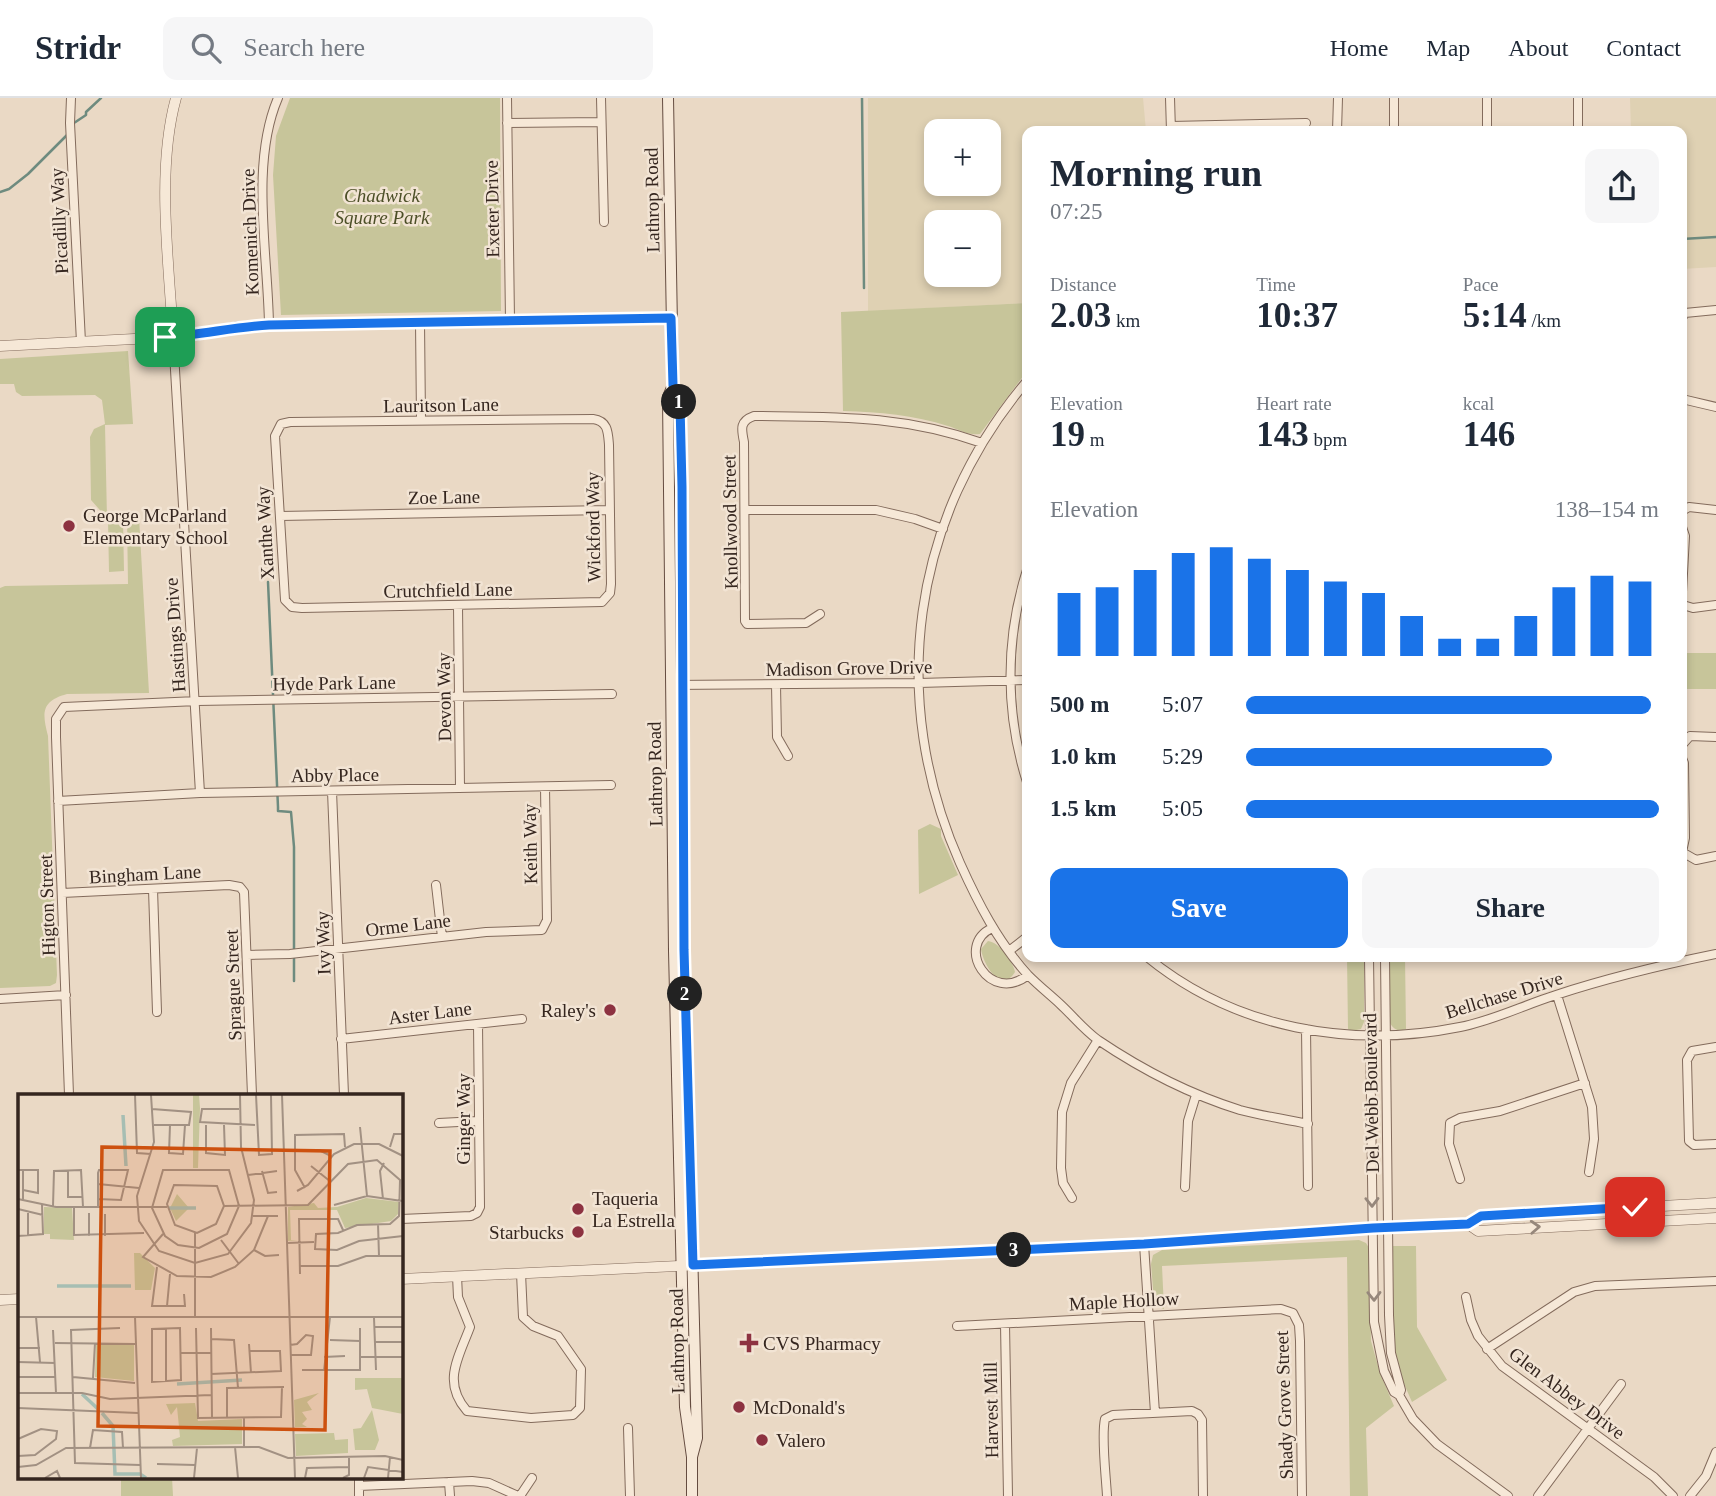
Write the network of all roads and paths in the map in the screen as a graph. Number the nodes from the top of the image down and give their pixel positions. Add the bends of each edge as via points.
1 (71, 98) edge
2 (176, 98) edge
3 (278, 98) edge
4 (507, 98) edge
5 (601, 98) edge
6 (668, 98) edge
7 (1170, 98) edge
8 (1338, 98) edge
9 (1394, 98) edge
10 (1487, 98) edge
11 (1578, 98) edge
12 (601, 122) junction
13 (507, 123) junction
14 (1306, 123) dead end
15 (1171, 126) edge
16 (1225, 126) edge
17 (1337, 126) edge
18 (1394, 126) edge
19 (1487, 126) edge
20 (1578, 126) edge
21 (604, 222) dead end
22 (1716, 310) edge
23 (1687, 313) edge
24 (671, 318) junction
25 (510, 320) junction
26 (420, 322) junction
27 (269, 325) junction
28 (173, 336) junction
29 (81, 342) junction
30 (0, 346) edge
31 (673, 385) junction
32 (1022, 388) edge
33 (1687, 400) edge
34 (1716, 407) edge
35 (421, 420) junction
36 (982, 443) junction
37 (608, 455) joint
38 (277, 458) joint
39 (1687, 509) edge
40 (608, 510) junction
41 (746, 510) junction
42 (1716, 510) edge
43 (281, 516) junction
44 (943, 529) junction
45 (1022, 591) edge
46 (607, 599) joint
47 (1687, 605) edge
48 (289, 606) joint
49 (458, 606) junction
50 (1716, 606) edge
51 (820, 614) dead end
52 (1010, 680) junction
53 (1022, 680) edge
54 (919, 684) junction
55 (671, 685) junction
56 (684, 685) junction
57 (776, 685) junction
58 (612, 694) dead end
59 (460, 697) junction
60 (197, 701) junction
61 (58, 713) joint
62 (1716, 737) edge
63 (1687, 739) edge
64 (788, 756) dead end
65 (1022, 766) edge
66 (611, 785) dead end
67 (545, 786) junction
68 (460, 788) junction
69 (332, 791) junction
70 (201, 793) junction
71 (58, 801) junction
72 (1687, 856) edge
73 (1716, 856) edge
74 (229, 885) joint
75 (436, 885) dead end
76 (153, 889) junction
77 (62, 893) junction
78 (547, 901) joint
79 (992, 928) junction
80 (442, 937) junction
81 (1022, 941) edge
82 (339, 949) junction
83 (679, 951) junction
84 (1009, 951) junction
85 (1716, 954) edge
86 (247, 956) junction
87 (1687, 960) edge
88 (1153, 962) edge
89 (1368, 962) edge
90 (1385, 962) edge
91 (1676, 962) edge
92 (1028, 975) junction
93 (66, 995) junction
94 (1557, 995) junction
95 (0, 999) edge
96 (157, 1012) dead end
97 (522, 1019) dead end
98 (478, 1024) junction
99 (1306, 1029) junction
100 (1369, 1035) junction
101 (1386, 1036) junction
102 (341, 1039) junction
103 (1098, 1040) junction
104 (1716, 1047) edge
105 (1585, 1083) junction
106 (69, 1094) edge
107 (252, 1094) edge
108 (344, 1094) edge
109 (1196, 1095) junction
110 (478, 1121) junction
111 (439, 1123) dead end
112 (1308, 1124) junction
113 (1716, 1144) edge
114 (1589, 1172) dead end
115 (1460, 1179) dead end
116 (1308, 1186) dead end
117 (1185, 1187) dead end
118 (1072, 1198) dead end
119 (1716, 1203) edge
120 (1716, 1217) edge
121 (402, 1219) edge
122 (1468, 1224) junction
123 (1373, 1228) junction
124 (1387, 1228) junction
125 (1144, 1244) junction
126 (681, 1265) junction
127 (693, 1265) junction
128 (521, 1273) junction
129 (457, 1276) junction
130 (402, 1279) edge
131 (1716, 1281) edge
132 (1466, 1297) dead end
133 (18, 1299) edge
134 (0, 1300) edge
135 (1293, 1313) joint
136 (1149, 1315) junction
137 (1005, 1324) junction
138 (957, 1326) dead end
139 (1487, 1349) junction
140 (1621, 1384) dead end
141 (1399, 1395) junction
142 (1154, 1413) junction
143 (628, 1428) dead end
144 (1587, 1428) junction
145 (1716, 1452) edge
146 (692, 1457) junction
147 (532, 1478) dead end
148 (359, 1482) edge
149 (449, 1482) junction
150 (359, 1496) edge
151 (450, 1496) edge
152 (519, 1496) edge
153 (630, 1496) edge
154 (692, 1496) edge
155 (1009, 1496) edge
156 (1107, 1496) edge
157 (1203, 1496) edge
158 (1302, 1496) edge
159 (1508, 1496) edge
160 (1538, 1496) edge
161 (1673, 1496) edge
162 (1690, 1496) edge

1 - 29 street, Picadilly Way
2 - 28 street, Hastings Drive via 166,171
3 - 27 street, Komenich Drive via 263,151
4 - 13 street, Exeter Drive
5 - 12 street
6 - 24 main road, Lathrop Road
7 - 15 street
8 - 17 street
9 - 18 street
10 - 19 street
11 - 20 street
12 - 13 street
12 - 21 street
13 - 25 street, Exeter Drive
14 - 16 street
22 - 23 street
24 - 25 street
24 - 31 main road, Lathrop Road
25 - 26 street
26 - 27 street
26 - 35 street
27 - 28 street
28 - 29 street
28 - 60 street, Hastings Drive
29 - 30 street
31 - 55 main road, Lathrop Road via 668,397
31 - 56 main road, Lathrop Road via 680,404
32 - 36 street
33 - 34 street
35 - 37 street, Lauritson Lane via 601,420 608,433
35 - 38 street, Lauritson Lane via 285,423 275,436
36 - 41 street, Knollwood Street via 910,423 754,416 741,426
36 - 44 street
37 - 40 street, Wickford Way
38 - 43 street, Xanthe Way
39 - 42 street
40 - 43 street, Zoe Lane
40 - 46 street, Wickford Way via 611,584
41 - 44 street via 876,510
41 - 51 street, Knollwood Street via 747,624 806,623
43 - 48 street, Xanthe Way via 284,594
44 - 54 street via 921,618
45 - 52 street via 1013,630
46 - 49 street, Crutchfield Lane via 592,604
47 - 50 street
48 - 49 street, Crutchfield Lane
49 - 59 street, Devon Way
52 - 53 street, Madison Grove Drive
52 - 54 street, Madison Grove Drive
52 - 65 street
54 - 57 street, Madison Grove Drive
54 - 79 street via 919,717 930,780 946,833
55 - 56 street, Madison Grove Drive
55 - 83 main road, Lathrop Road
56 - 57 street, Madison Grove Drive
56 - 83 main road, Lathrop Road
57 - 64 street via 778,737
58 - 59 street, Hyde Park Lane
59 - 60 street, Hyde Park Lane
59 - 68 street, Devon Way
60 - 61 street, Hyde Park Lane via 84,705 64,707
60 - 70 street, Hastings Drive
61 - 71 street, Higton Street
62 - 63 street
66 - 67 street, Abby Place
67 - 68 street, Abby Place
67 - 78 street, Keith Way
68 - 69 street, Abby Place
69 - 70 street, Abby Place
69 - 82 street, Ivy Way
70 - 71 street, Abby Place
71 - 77 street, Higton Street
72 - 73 street via 1696,860
74 - 76 street, Bingham Lane
74 - 86 street, Sprague Street via 244,892
75 - 80 street
76 - 77 street, Bingham Lane
76 - 96 street
77 - 93 street, Higton Street
78 - 80 street, Orme Lane via 546,926 538,932
79 - 84 street
79 - 92 street via 982,934 976,951 985,974 1008,984
80 - 82 street, Orme Lane
81 - 84 street
82 - 86 street, Orme Lane
82 - 102 street, Ivy Way
83 - 126 main road, Lathrop Road
83 - 127 main road, Lathrop Road
84 - 92 street
85 - 87 street, Bellchase Drive
86 - 107 street, Sprague Street
88 - 99 street, Bellchase Drive via 1233,1009
89 - 100 street, Del Webb Boulevard
90 - 101 street, Del Webb Boulevard
91 - 94 street, Bellchase Drive
92 - 103 street
93 - 95 street
93 - 106 street, Higton Street
94 - 101 street, Bellchase Drive via 1463,1027
94 - 105 street
97 - 98 street, Aster Lane
98 - 102 street, Aster Lane
98 - 110 street, Ginger Way
99 - 100 street, Bellchase Drive
99 - 112 street
100 - 101 street, Bellchase Drive
100 -> 123 street, Del Webb Boulevard
101 - 124 street, Del Webb Boulevard
102 - 108 street, Ivy Way
103 - 109 street
103 - 118 street via 1071,1083 1062,1112 1061,1168
104 - 113 street via 1692,1051 1687,1060 1689,1140 1694,1145
105 - 114 street via 1594,1139
105 - 115 street via 1450,1123 1449,1144
109 - 112 street via 1243,1111
109 - 117 street via 1188,1121
110 - 111 street
110 - 121 street, Ginger Way via 477,1213
112 - 116 street
119 - 122 street via 1481,1216
122 -> 120 street via 1478,1231
122 - 124 street
123 - 124 street
123 - 125 street
123 -> 141 street, Del Webb Boulevard via 1374,1322 1384,1371
124 - 141 street, Del Webb Boulevard via 1391,1353
125 - 127 street
125 - 136 street
126 - 127 street
126 - 128 street
126 - 146 main road, Lathrop Road via 684,1407
127 - 146 main road, Lathrop Road via 697,1438
128 - 129 street
128 - 129 street via 523,1317 558,1336 581,1369 580,1408 573,1415 531,1418 467,1411 458,1401 452,1376 470,1327 458,1297
129 - 130 street
131 - 139 street via 1595,1286 1574,1292
132 - 139 street, Glen Abbey Drive via 1471,1320
133 - 134 street
135 - 136 street, Maple Hollow via 1282,1309
135 - 158 street, Shady Grove Street via 1300,1341
136 - 137 street, Maple Hollow
136 - 142 street
137 - 138 street, Maple Hollow
137 - 155 street, Harvest Mill
139 - 144 street, Glen Abbey Drive
140 - 144 street
141 - 159 street, Del Webb Boulevard via 1413,1419 1437,1444
142 - 156 street via 1105,1419
142 - 157 street via 1198,1413 1202,1420
143 - 153 street
144 - 160 street
144 - 161 street, Glen Abbey Drive
145 - 162 street via 1706,1476
146 - 154 main road, Lathrop Road
147 - 152 street
148 - 149 street
148 - 150 street
149 - 151 street
149 - 152 street via 489,1483

